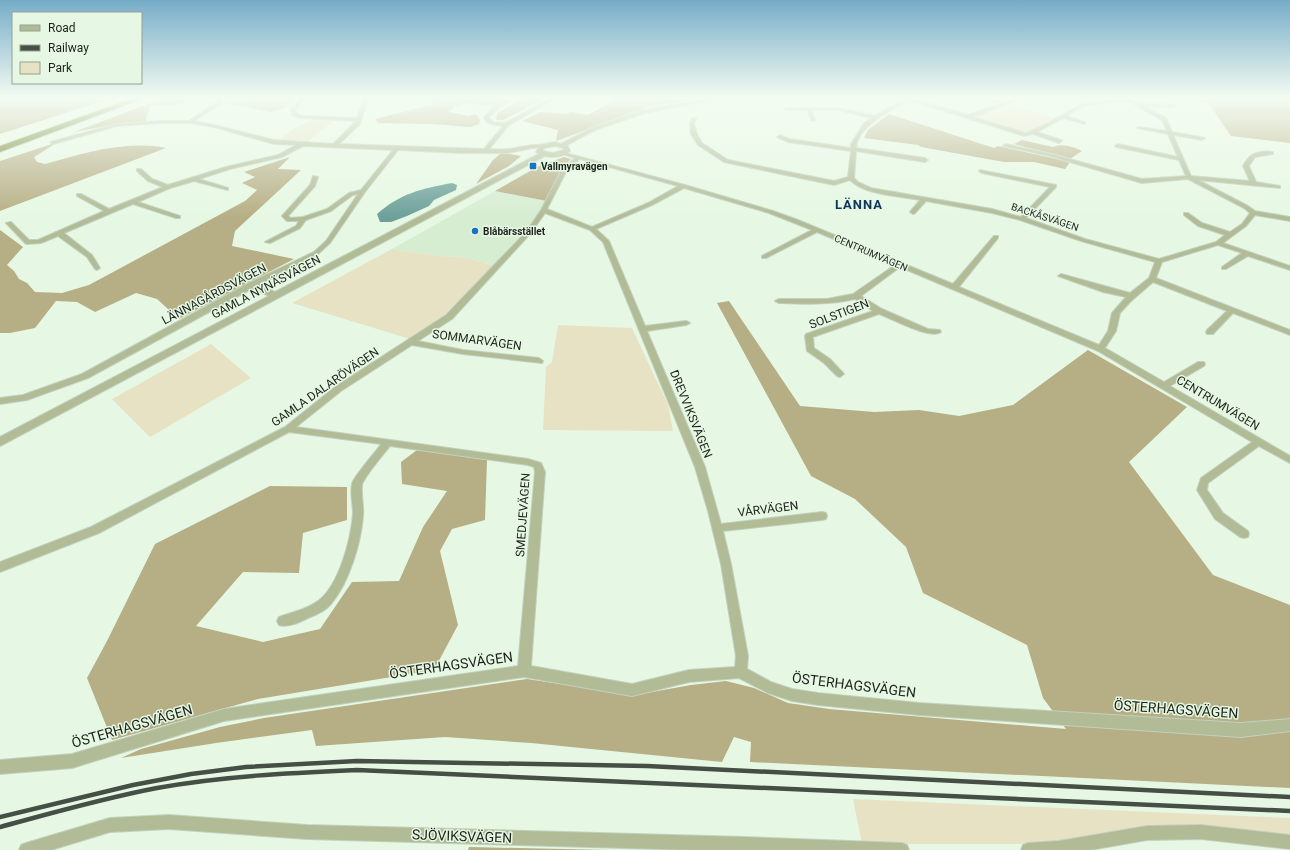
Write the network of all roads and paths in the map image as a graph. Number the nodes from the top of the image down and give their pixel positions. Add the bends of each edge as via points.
1 (16, 139) edge
2 (28, 139) edge
3 (66, 139) edge
4 (262, 139) edge
5 (342, 139) edge
6 (495, 139) edge
7 (578, 139) edge
8 (697, 139) edge
9 (784, 139) edge
10 (857, 139) edge
11 (1052, 139) edge
12 (1172, 139) edge
13 (1059, 141) dead end
14 (53, 142) dead end
15 (0, 144) edge
16 (302, 144) junction
17 (334, 146) junction
18 (1006, 146) dead end
19 (1118, 146) dead end
20 (854, 148) junction
21 (0, 149) edge
22 (396, 149) junction
23 (563, 149) junction
24 (543, 150) junction
25 (485, 151) junction
26 (1271, 153) dead end
27 (579, 157) junction
28 (1181, 159) junction
29 (925, 160) dead end
30 (139, 170) dead end
31 (982, 171) dead end
32 (314, 177) dead end
33 (1189, 177) junction
34 (850, 178) junction
35 (194, 179) junction
36 (1254, 183) junction
37 (683, 186) junction
38 (168, 187) junction
39 (1278, 187) dead end
40 (226, 190) dead end
41 (364, 191) junction
42 (78, 195) dead end
43 (924, 199) junction
44 (133, 202) junction
45 (544, 210) junction
46 (110, 211) junction
47 (913, 212) dead end
48 (1253, 213) junction
49 (1186, 214) dead end
50 (178, 217) dead end
51 (304, 219) junction
52 (1022, 219) junction
53 (1290, 219) edge
54 (9, 223) dead end
55 (592, 229) junction
56 (818, 230) junction
57 (59, 233) junction
58 (1229, 234) junction
59 (996, 237) dead end
60 (268, 242) dead end
61 (1218, 243) junction
62 (1247, 253) junction
63 (764, 257) dead end
64 (1159, 262) junction
65 (899, 265) junction
66 (97, 268) dead end
67 (1224, 268) dead end
68 (1290, 268) edge
69 (1061, 276) dead end
70 (1152, 279) junction
71 (252, 285) junction
72 (954, 288) junction
73 (276, 296) junction
74 (856, 296) junction
75 (1132, 296) junction
76 (779, 301) dead end
77 (1232, 310) junction
78 (879, 311) junction
79 (686, 323) dead end
80 (642, 328) junction
81 (937, 332) dead end
82 (1210, 332) dead end
83 (1290, 333) edge
84 (411, 342) junction
85 (1101, 349) junction
86 (539, 361) dead end
87 (1201, 364) dead end
88 (840, 374) dead end
89 (1164, 386) junction
90 (0, 401) edge
91 (288, 429) junction
92 (0, 442) edge
93 (388, 442) junction
94 (1259, 442) junction
95 (1290, 460) edge
96 (822, 516) dead end
97 (718, 528) junction
98 (1244, 534) dead end
99 (0, 567) edge
100 (283, 621) dead end
101 (524, 670) junction
102 (740, 672) junction
103 (1290, 725) edge
104 (0, 767) edge
105 (1290, 842) edge
106 (26, 850) edge
107 (902, 850) edge
108 (1028, 850) edge

1 - 15 highway
2 - 21 highway
3 - 14 street
4 - 16 street
5 - 17 street
6 - 25 street
7 - 23 street, GAMLA NYNÄSVÄGEN
8 - 34 street via 700,144 726,161 834,183
9 - 20 street
10 - 20 street
11 - 13 street
12 - 28 street
16 - 17 street
16 - 35 street via 280,156
17 - 22 street
18 - 33 street via 1050,155 1142,181
19 - 28 street
20 - 29 street
20 - 34 street
22 - 25 street
22 - 41 street, LÄNNAGÅRDSVÄGEN
23 - 24 street, GAMLA NYNÄSVÄGEN via 554,155
23 - 24 street, GAMLA NYNÄSVÄGEN via 550,144
23 - 27 street, CENTRUMVÄGEN
24 - 25 street via 532,146 508,151
24 - 73 street, GAMLA NYNÄSVÄGEN
26 - 36 street via 1249,157 1246,166
27 - 37 street, CENTRUMVÄGEN
27 - 45 street, GAMLA DALARÖVÄGEN via 565,169
28 - 33 street
30 - 38 street via 150,180
31 - 52 street via 1054,186
32 - 51 street via 313,185 285,216 289,220
33 - 36 street
33 - 48 street
34 - 43 street, BACKÅSVÄGEN via 870,188
35 - 38 street
35 - 40 street
36 - 39 street
37 - 55 street via 642,209
37 - 56 street, CENTRUMVÄGEN via 771,212
38 - 44 street
41 - 51 street via 350,194 328,210
41 - 71 street, LÄNNAGÅRDSVÄGEN via 323,247 302,261
42 - 46 street
43 - 47 street
43 - 52 street, BACKÅSVÄGEN
44 - 46 street
44 - 50 street
45 - 55 street, DREVVIKSVÄGEN
45 - 84 street, GAMLA DALARÖVÄGEN via 511,252 449,317
46 - 57 street
48 - 53 street
48 - 58 street via 1244,224
49 - 58 street via 1197,223
51 - 60 street via 298,227
52 - 64 street, BACKÅSVÄGEN
54 - 57 street via 27,242 39,242
55 - 80 street, DREVVIKSVÄGEN via 606,241
56 - 63 street
56 - 65 street, CENTRUMVÄGEN
57 - 66 street via 90,256
58 - 61 street
59 - 72 street
61 - 62 street
61 - 64 street
62 - 67 street
62 - 68 street
64 - 70 street
65 - 72 street, CENTRUMVÄGEN
65 - 74 street, SOLSTIGEN
69 - 75 street
70 - 75 street
70 - 77 street
71 - 73 street
71 - 90 street, LÄNNAGÅRDSVÄGEN via 85,376 24,398
72 - 85 street, CENTRUMVÄGEN
73 - 92 street, GAMLA NYNÄSVÄGEN
74 - 76 street, SOLSTIGEN via 843,300
74 - 78 street, SOLSTIGEN
75 - 85 street via 1116,314 1112,331
77 - 82 street
77 - 83 street
78 - 81 street, SOLSTIGEN via 927,331
78 - 88 street, SOLSTIGEN via 809,336 810,349
79 - 80 street
80 - 97 street, DREVVIKSVÄGEN via 700,467
84 - 86 street, SOMMARVÄGEN via 463,352
84 - 91 street, GAMLA DALARÖVÄGEN via 338,390
85 - 89 street, CENTRUMVÄGEN
87 - 89 street, CENTRUMVÄGEN
89 - 94 street, CENTRUMVÄGEN
91 - 93 street, SMEDJEVÄGEN
91 - 99 street, GAMLA DALARÖVÄGEN via 95,530
93 - 100 street via 356,483 356,526 344,574 327,601 300,618
93 - 101 street, SMEDJEVÄGEN via 538,465 540,472
94 - 95 street, CENTRUMVÄGEN
94 - 98 street, CENTRUMVÄGEN via 1204,481 1202,490 1219,516
96 - 97 street, VÅRVÄGEN
97 - 102 street, DREVVIKSVÄGEN via 742,656
101 - 102 street, ÖSTERHAGSVÄGEN via 632,690 689,676
101 - 104 street, ÖSTERHAGSVÄGEN via 224,715 72,760
102 - 103 street, ÖSTERHAGSVÄGEN via 768,687 792,695 818,699 1241,730
105 - 108 street via 1202,832 1147,833 1059,848
106 - 107 street, SJÖVIKSVÄGEN via 110,826 169,822 307,832

